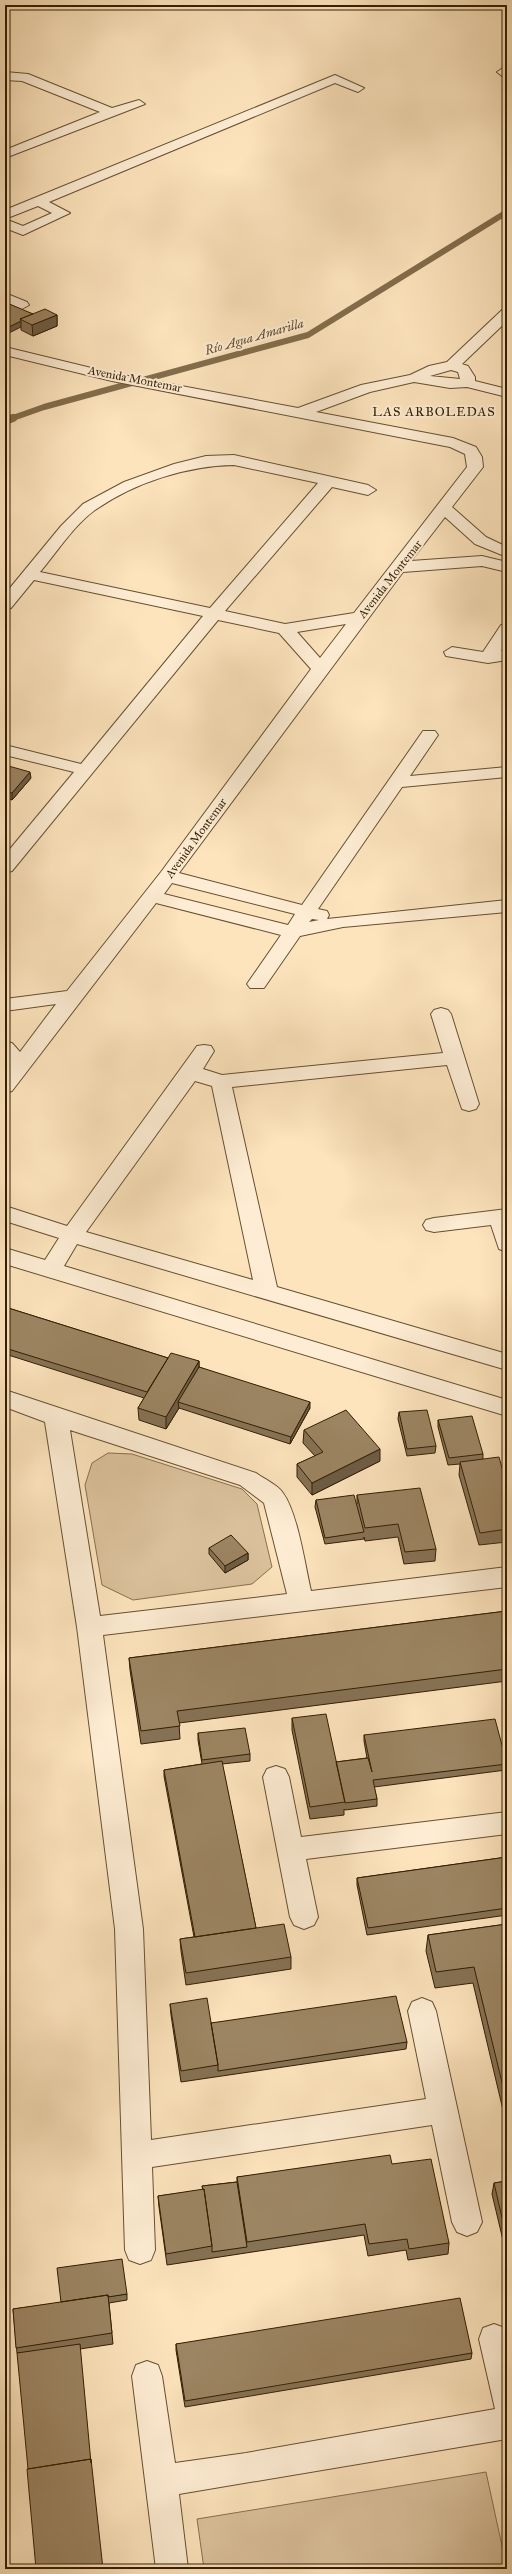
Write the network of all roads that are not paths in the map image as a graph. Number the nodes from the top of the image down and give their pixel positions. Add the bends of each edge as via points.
1 (507, 71) edge
2 (5, 76) edge
3 (507, 76) edge
4 (358, 88) dead end
5 (139, 104) dead end
6 (112, 112) junction
7 (5, 154) edge
8 (38, 202) junction
9 (5, 215) edge
10 (5, 223) edge
11 (5, 297) edge
12 (22, 305) dead end
13 (504, 317) edge
14 (5, 351) edge
15 (452, 365) junction
16 (414, 378) junction
17 (467, 383) junction
18 (507, 393) edge
19 (302, 412) junction
20 (327, 482) junction
21 (368, 490) dead end
22 (445, 509) junction
23 (473, 536) junction
24 (507, 552) edge
25 (452, 563) junction
26 (507, 566) edge
27 (400, 567) junction
28 (32, 575) junction
29 (5, 605) edge
30 (213, 615) junction
31 (361, 617) junction
32 (285, 629) junction
33 (507, 629) edge
34 (452, 652) dead end
35 (507, 654) edge
36 (488, 658) junction
37 (320, 669) junction
38 (429, 735) dead end
39 (5, 750) edge
40 (85, 770) junction
41 (507, 772) edge
42 (398, 782) junction
43 (5, 867) edge
44 (168, 876) junction
45 (151, 896) junction
46 (507, 906) edge
47 (308, 911) junction
48 (343, 921) junction
49 (292, 932) junction
50 (257, 984) dead end
51 (73, 996) junction
52 (5, 1005) edge
53 (441, 1014) dead end
54 (5, 1048) edge
55 (204, 1051) dead end
56 (454, 1058) junction
57 (21, 1064) junction
58 (190, 1072) junction
59 (221, 1082) junction
60 (5, 1086) edge
61 (469, 1104) dead end
62 (5, 1213) edge
63 (503, 1216) edge
64 (434, 1225) dead end
65 (72, 1235) junction
66 (507, 1244) edge
67 (5, 1256) edge
68 (50, 1270) junction
69 (267, 1293) junction
70 (507, 1362) edge
71 (5, 1398) edge
72 (507, 1408) edge
73 (56, 1417) junction
74 (507, 1576) edge
75 (302, 1600) junction
76 (89, 1627) junction
77 (276, 1777) dead end
78 (507, 1823) edge
79 (291, 1850) junction
80 (304, 1917) dead end
81 (422, 2011) dead end
82 (442, 2110) junction
83 (136, 2156) junction
84 (467, 2222) dead end
85 (140, 2250) dead end
86 (494, 2339) dead end
87 (147, 2376) dead end
88 (507, 2400) edge
89 (507, 2423) edge
90 (162, 2481) junction
91 (172, 2569) edge

1 - 3 street via 503,72
2 - 6 street via 24,77
4 - 8 street via 335,79
5 - 6 street
6 - 7 street
8 - 9 street
8 - 10 street via 63,213 23,230
11 - 12 street
13 - 15 street
14 - 19 street, Avenida Montemar via 112,377
15 - 16 street
15 - 17 street via 463,369 468,377
16 - 17 street via 435,383
16 - 19 street via 366,388
17 - 18 street
19 - 22 street, Avenida Montemar via 465,446 474,452 475,467
20 - 21 street
20 - 28 street via 234,460 206,461 180,467 129,485 89,507 67,529
20 - 30 street
22 - 23 street
22 - 27 street, Avenida Montemar
23 - 24 street via 490,548
23 - 25 street via 467,553
25 - 26 street via 482,561
25 - 27 street
27 - 31 street, Avenida Montemar
28 - 29 street
28 - 30 street
30 - 32 street
30 - 40 street
31 - 32 street
31 - 37 street, Avenida Montemar
32 - 37 street
33 - 36 street
34 - 36 street
35 - 36 street
37 - 44 street, Avenida Montemar
38 - 42 street
39 - 40 street
40 - 43 street
41 - 42 street
42 - 47 street
44 - 45 street, Avenida Montemar
44 - 47 street
45 - 49 street
45 - 51 street, Avenida Montemar
46 - 48 street
47 - 48 street
47 - 49 street
48 - 49 street
49 - 50 street
51 - 52 street
51 - 57 street, Avenida Montemar
53 - 56 street
54 - 57 street
55 - 58 street
56 - 59 street
56 - 61 street
57 - 60 street, Avenida Montemar
58 - 59 street
58 - 65 street
59 - 69 street
62 - 65 street
63 - 64 street
63 - 66 street
65 - 68 street
65 - 69 street
67 - 68 street
68 - 72 street
69 - 70 street
71 - 73 street
73 - 75 street via 248,1479 274,1498
73 - 76 street
74 - 75 street
75 - 76 street
76 - 83 street via 129,1929
77 - 79 street
78 - 79 street
79 - 80 street
81 - 82 street
82 - 83 street
82 - 84 street
83 - 85 street
86 - 88 street
87 - 90 street
89 - 90 street via 246,2469
90 - 91 street

